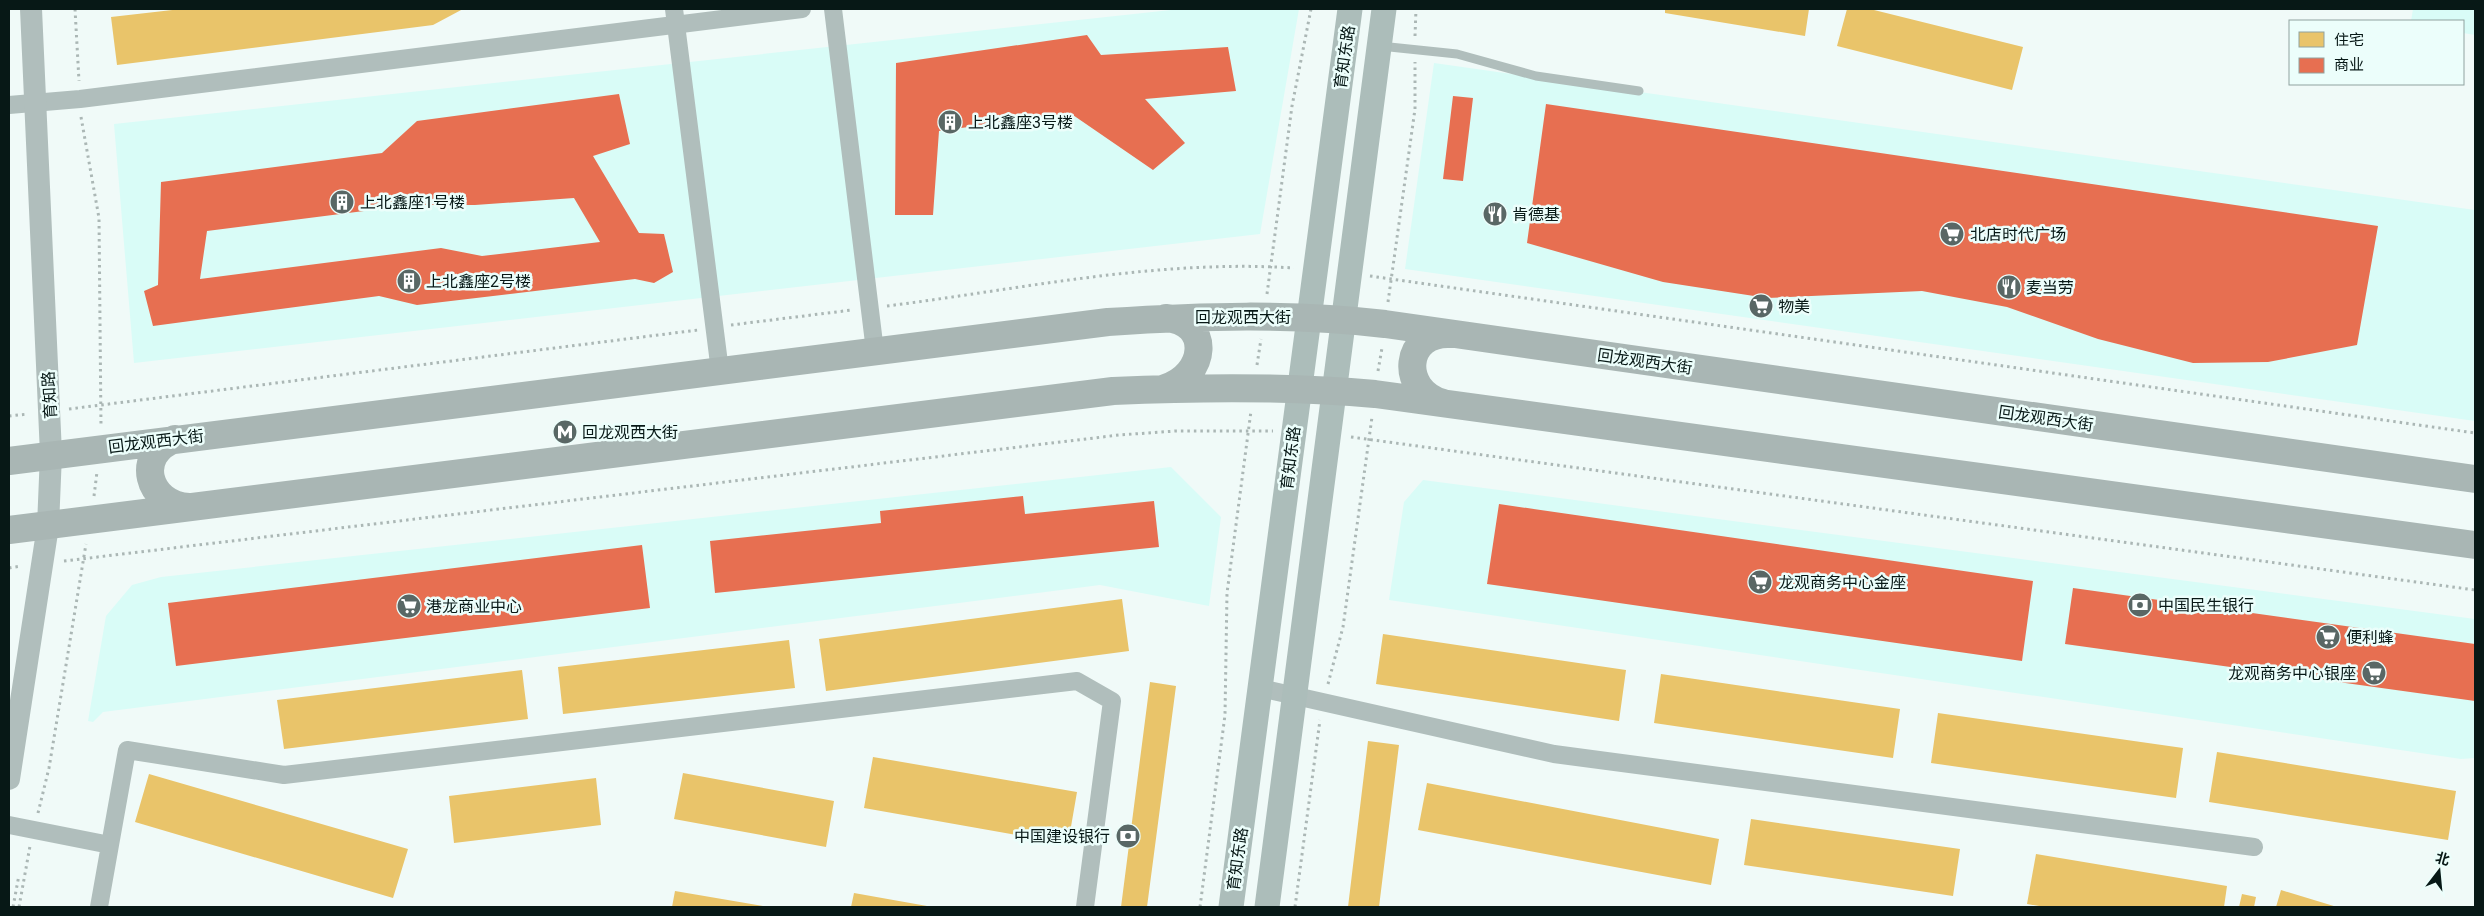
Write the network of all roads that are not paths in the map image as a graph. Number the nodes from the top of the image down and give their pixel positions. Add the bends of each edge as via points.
1 (31, 9) edge
2 (802, 9) edge
3 (833, 9) edge
4 (1350, 9) edge
5 (1384, 9) edge
6 (675, 17) edge
7 (1380, 46) junction
8 (1639, 91) dead end
9 (35, 103) junction
10 (9, 105) edge
11 (1309, 317) junction
12 (1165, 318) junction
13 (1344, 320) junction
14 (1452, 334) junction
15 (876, 351) junction
16 (720, 370) junction
17 (1165, 388) junction
18 (1300, 388) junction
19 (1335, 390) junction
20 (1444, 403) junction
21 (175, 439) junction
22 (51, 454) junction
23 (9, 460) edge
24 (2475, 479) edge
25 (192, 508) junction
26 (48, 526) junction
27 (9, 530) edge
28 (2475, 545) edge
29 (1260, 688) junction
30 (1295, 696) junction
31 (9, 779) edge
32 (9, 824) edge
33 (110, 845) junction
34 (2254, 847) dead end
35 (99, 907) edge
36 (1085, 907) edge
37 (1231, 907) edge
38 (1267, 907) edge

1 - 9 street, 育知路
2 - 6 street
3 - 15 street
4 - 11 main road, 育知东路
5 - 7 main road, 育知东路
6 - 9 street
6 - 16 street
7 - 8 lane via 1457,54 1536,76
7 - 13 main road, 育知东路
9 - 10 street
9 - 22 street, 育知路
11 - 12 main road, 回龙观西大街
11 - 13 main road, 回龙观西大街
11 - 18 main road, 育知东路
12 - 15 main road, 回龙观西大街
12 - 17 main road via 1178,320 1189,328 1197,341 1199,355 1188,376
13 - 14 main road, 回龙观西大街
13 - 19 main road, 育知东路
14 - 20 main road via 1438,334 1426,341 1416,351 1411,365 1418,387 1430,398
14 - 24 main road, 回龙观西大街
15 - 16 main road, 回龙观西大街
16 - 21 main road, 回龙观西大街
17 - 18 main road
17 - 25 main road via 1113,391
18 - 19 main road
18 - 29 main road, 育知东路
19 - 20 main road
19 - 30 main road, 育知东路
20 - 28 main road
21 - 22 main road, 回龙观西大街
21 - 25 main road via 164,444 155,454 150,468 151,483 166,500
22 - 23 main road, 回龙观西大街
22 - 26 street, 育知路
25 - 26 main road
26 - 27 main road
26 - 31 street, 育知路
29 - 30 street
29 - 37 main road, 育知东路
30 - 34 street via 1554,754
30 - 38 main road, 育知东路
32 - 33 street
33 - 35 street
33 - 36 street via 127,750 284,775 1077,682 1112,701

